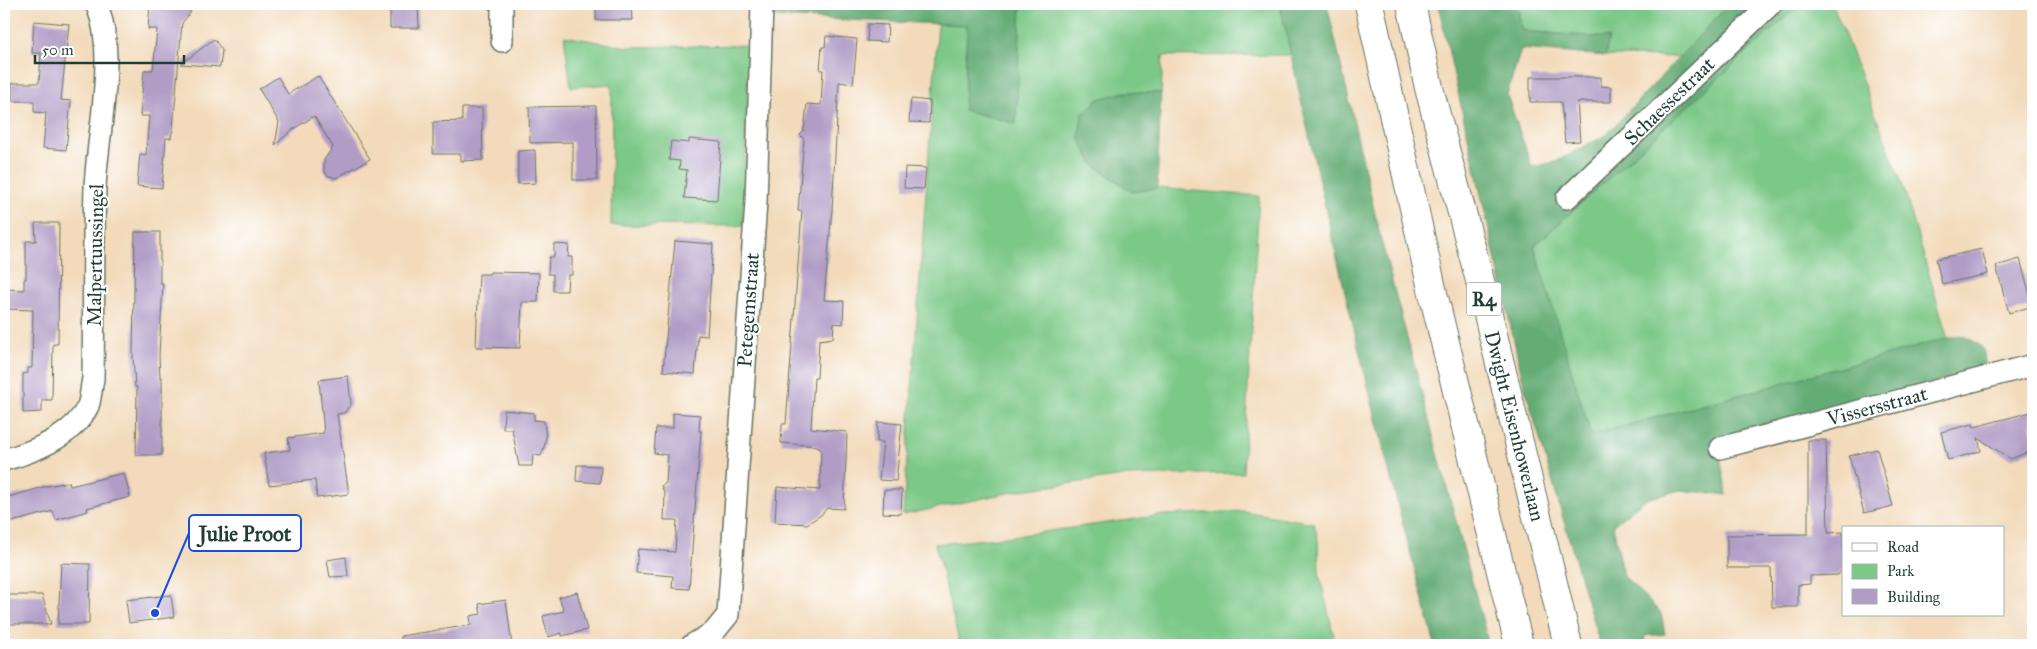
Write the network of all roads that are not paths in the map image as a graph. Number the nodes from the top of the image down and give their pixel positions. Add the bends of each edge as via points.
1 (96, 4) edge
2 (502, 4) edge
3 (762, 4) edge
4 (1369, 4) edge
5 (1411, 4) edge
6 (1771, 4) edge
7 (502, 41) dead end
8 (1566, 198) dead end
9 (2033, 365) edge
10 (1720, 448) dead end
11 (4, 460) edge
12 (692, 645) edge
13 (1519, 645) edge
14 (1568, 645) edge

1 - 11 street, Malpertuussingel via 107,51 96,186 93,378 88,405 77,421 58,437
2 - 7 street
3 - 12 street, Petegemstraat via 756,202 728,615 714,632
4 - 13 highway, R4 via 1432,289
5 - 14 highway, Dwight Eisenhowerlaan / R4 via 1429,88 1479,277
6 - 8 street, Schaessestraat
9 - 10 street, Vissersstraat

